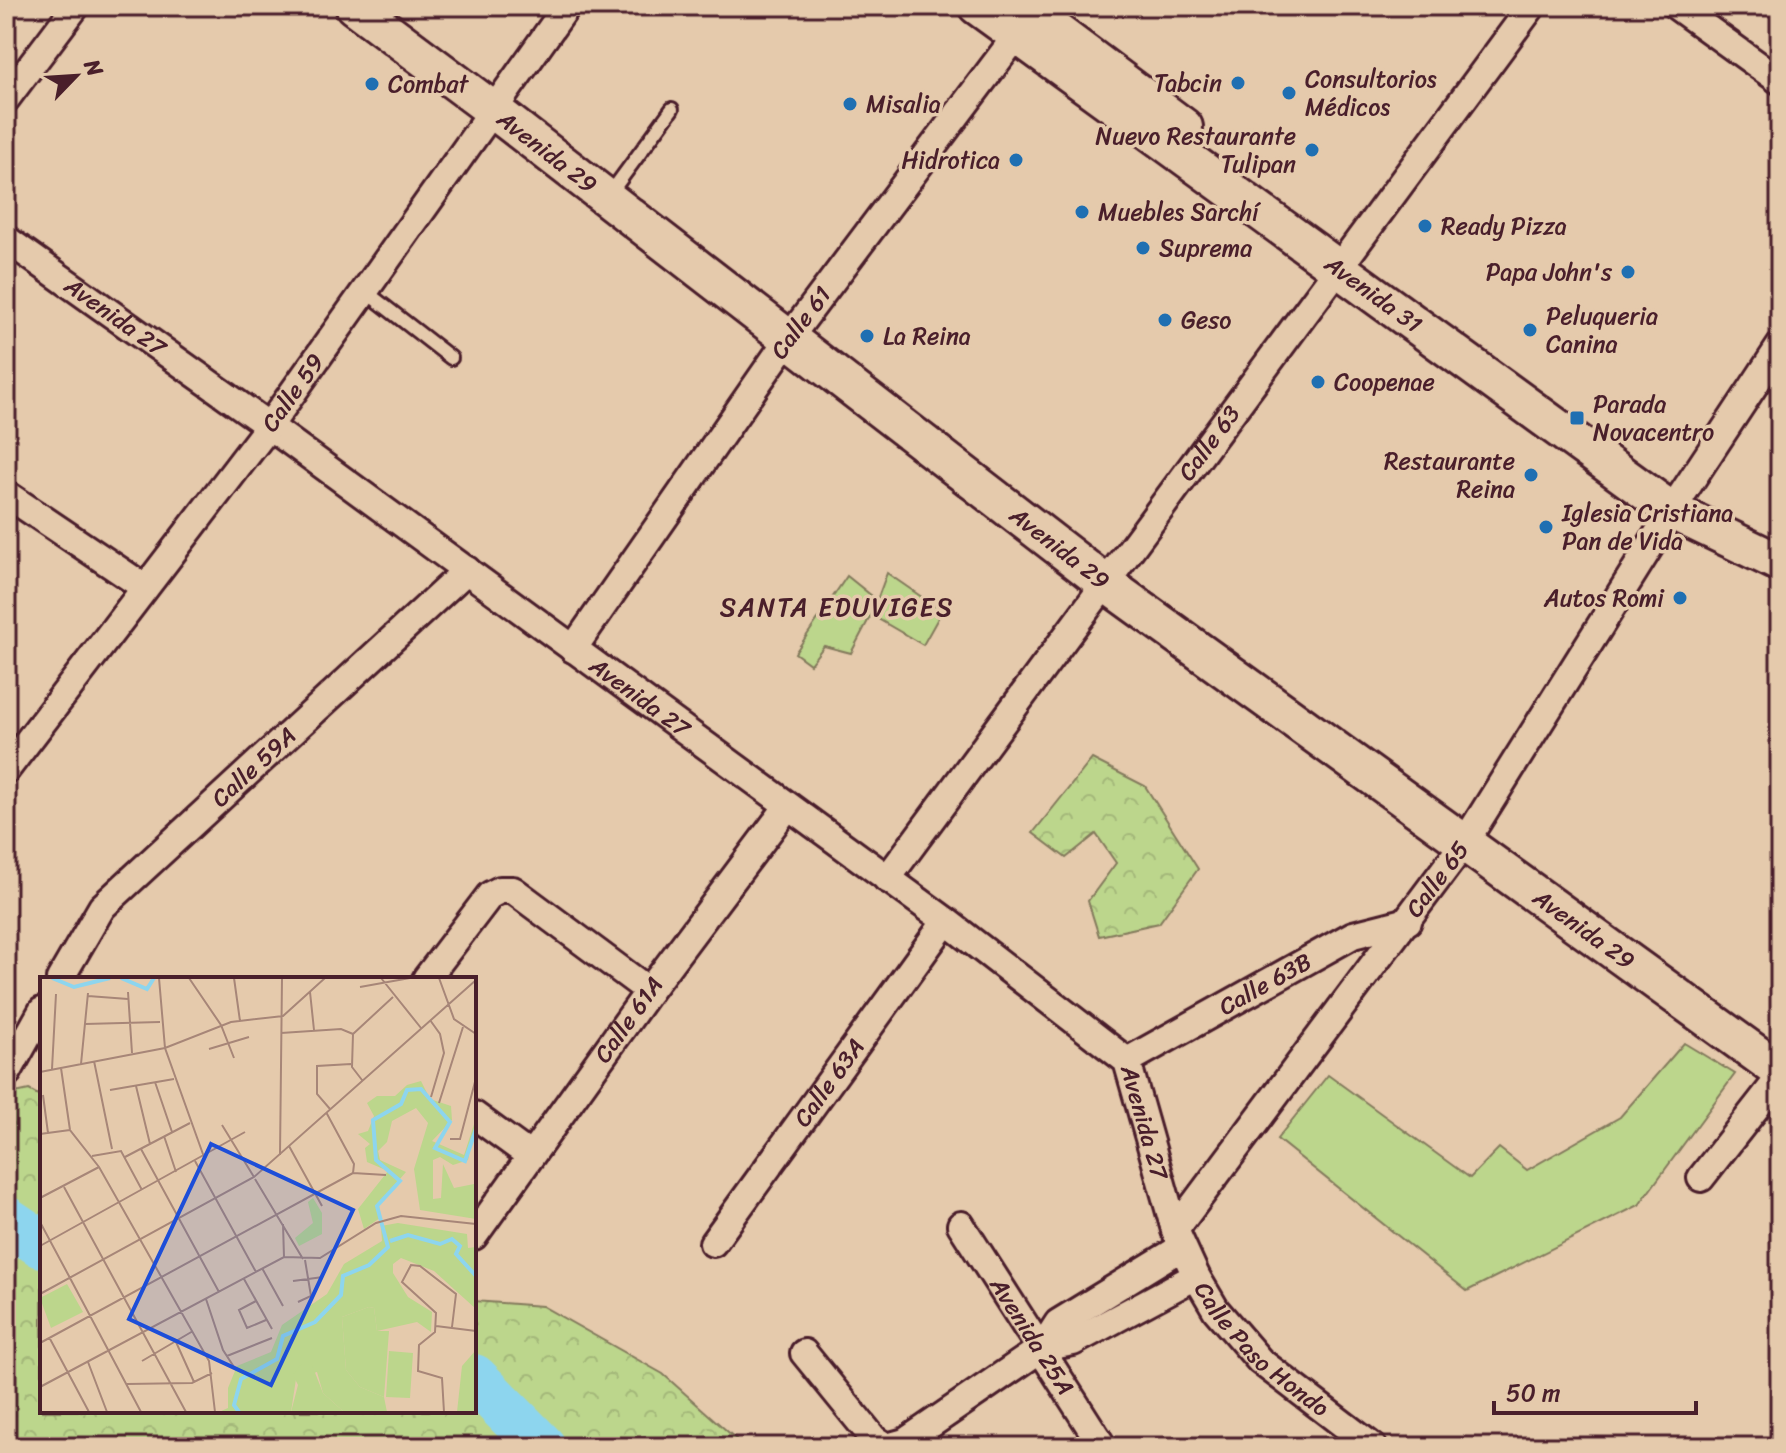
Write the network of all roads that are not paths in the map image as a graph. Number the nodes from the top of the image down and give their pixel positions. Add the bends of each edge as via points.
1 (76, 6) edge
2 (354, 6) edge
3 (567, 6) edge
4 (977, 6) edge
5 (1532, 6) edge
6 (1676, 6) edge
7 (1028, 15) edge
8 (1780, 81) edge
9 (6, 99) edge
10 (672, 109) dead end
11 (493, 110) junction
12 (607, 198) junction
13 (6, 239) edge
14 (1343, 260) junction
15 (365, 291) junction
16 (789, 338) junction
17 (1780, 346) edge
18 (451, 358) dead end
19 (269, 426) junction
20 (6, 494) edge
21 (1677, 504) junction
22 (1780, 547) edge
23 (1780, 563) edge
24 (467, 570) junction
25 (1105, 583) junction
26 (144, 587) junction
27 (573, 649) junction
28 (6, 770) edge
29 (788, 806) junction
30 (1465, 842) junction
31 (887, 879) junction
32 (946, 921) junction
33 (1408, 921) junction
34 (72, 973) edge
35 (428, 977) edge
36 (649, 991) junction
37 (40, 1015) edge
38 (1127, 1061) junction
39 (8, 1072) dead end
40 (1780, 1074) edge
41 (476, 1116) edge
42 (529, 1155) junction
43 (1701, 1178) dead end
44 (961, 1225) dead end
45 (476, 1233) edge
46 (1178, 1238) junction
47 (713, 1243) dead end
48 (1196, 1276) junction
49 (1042, 1348) junction
50 (804, 1353) dead end
51 (1103, 1447) edge
52 (1373, 1447) edge

1 - 9 street
2 - 11 main road, Avenida 29
3 - 11 street, Calle 59
4 - 7 main road, Avenida 31
5 - 14 street, Calle 63
6 - 8 street
7 - 14 main road, Avenida 31
7 - 16 street, Calle 61
10 - 12 lane
11 - 12 main road, Avenida 29
11 - 15 street, Calle 59
12 - 16 main road, Avenida 29
13 - 19 street, Avenida 27
14 - 21 main road, Avenida 31
14 - 25 street, Calle 63
15 - 18 lane
15 - 19 street, Calle 59
16 - 25 main road, Avenida 29
16 - 27 street, Calle 61
17 - 21 street, Calle 65
19 - 24 street, Avenida 27
19 - 26 street, Calle 59
20 - 26 street
21 - 22 main road, Avenida 31
21 - 23 main road, Avenida 31
21 - 30 street, Calle 65
24 - 27 street, Avenida 27
24 - 34 street, Calle 59A via 102,907
25 - 30 main road, Avenida 29
25 - 31 street, Calle 63
26 - 28 street, Calle 59
27 - 29 street, Avenida 27
29 - 31 street, Avenida 27
29 - 36 street, Calle 61A
30 - 33 street, Calle 65
30 - 40 main road, Avenida 29
31 - 32 street, Avenida 27
32 - 38 street, Avenida 27
32 - 47 street, Calle 63A
33 - 38 street, Calle 63B via 1353,935
33 - 46 street, Calle 65
35 - 36 street via 490,895 513,890
36 - 42 street, Calle 61A
37 - 39 street
38 - 46 street, Avenida 27
40 - 43 street
41 - 42 street
42 - 45 street, Calle 61A
44 - 49 street, Avenida 25A
46 - 48 street, Calle Paso Hondo
46 - 49 street, Calle 65 via 1058,1323
48 - 49 street, Calle 65 via 1073,1342
48 - 52 street, Calle Paso Hondo via 1216,1310 1260,1361
49 - 50 street, Calle 65 via 905,1442 887,1447 874,1439
49 - 51 street, Avenida 25A

